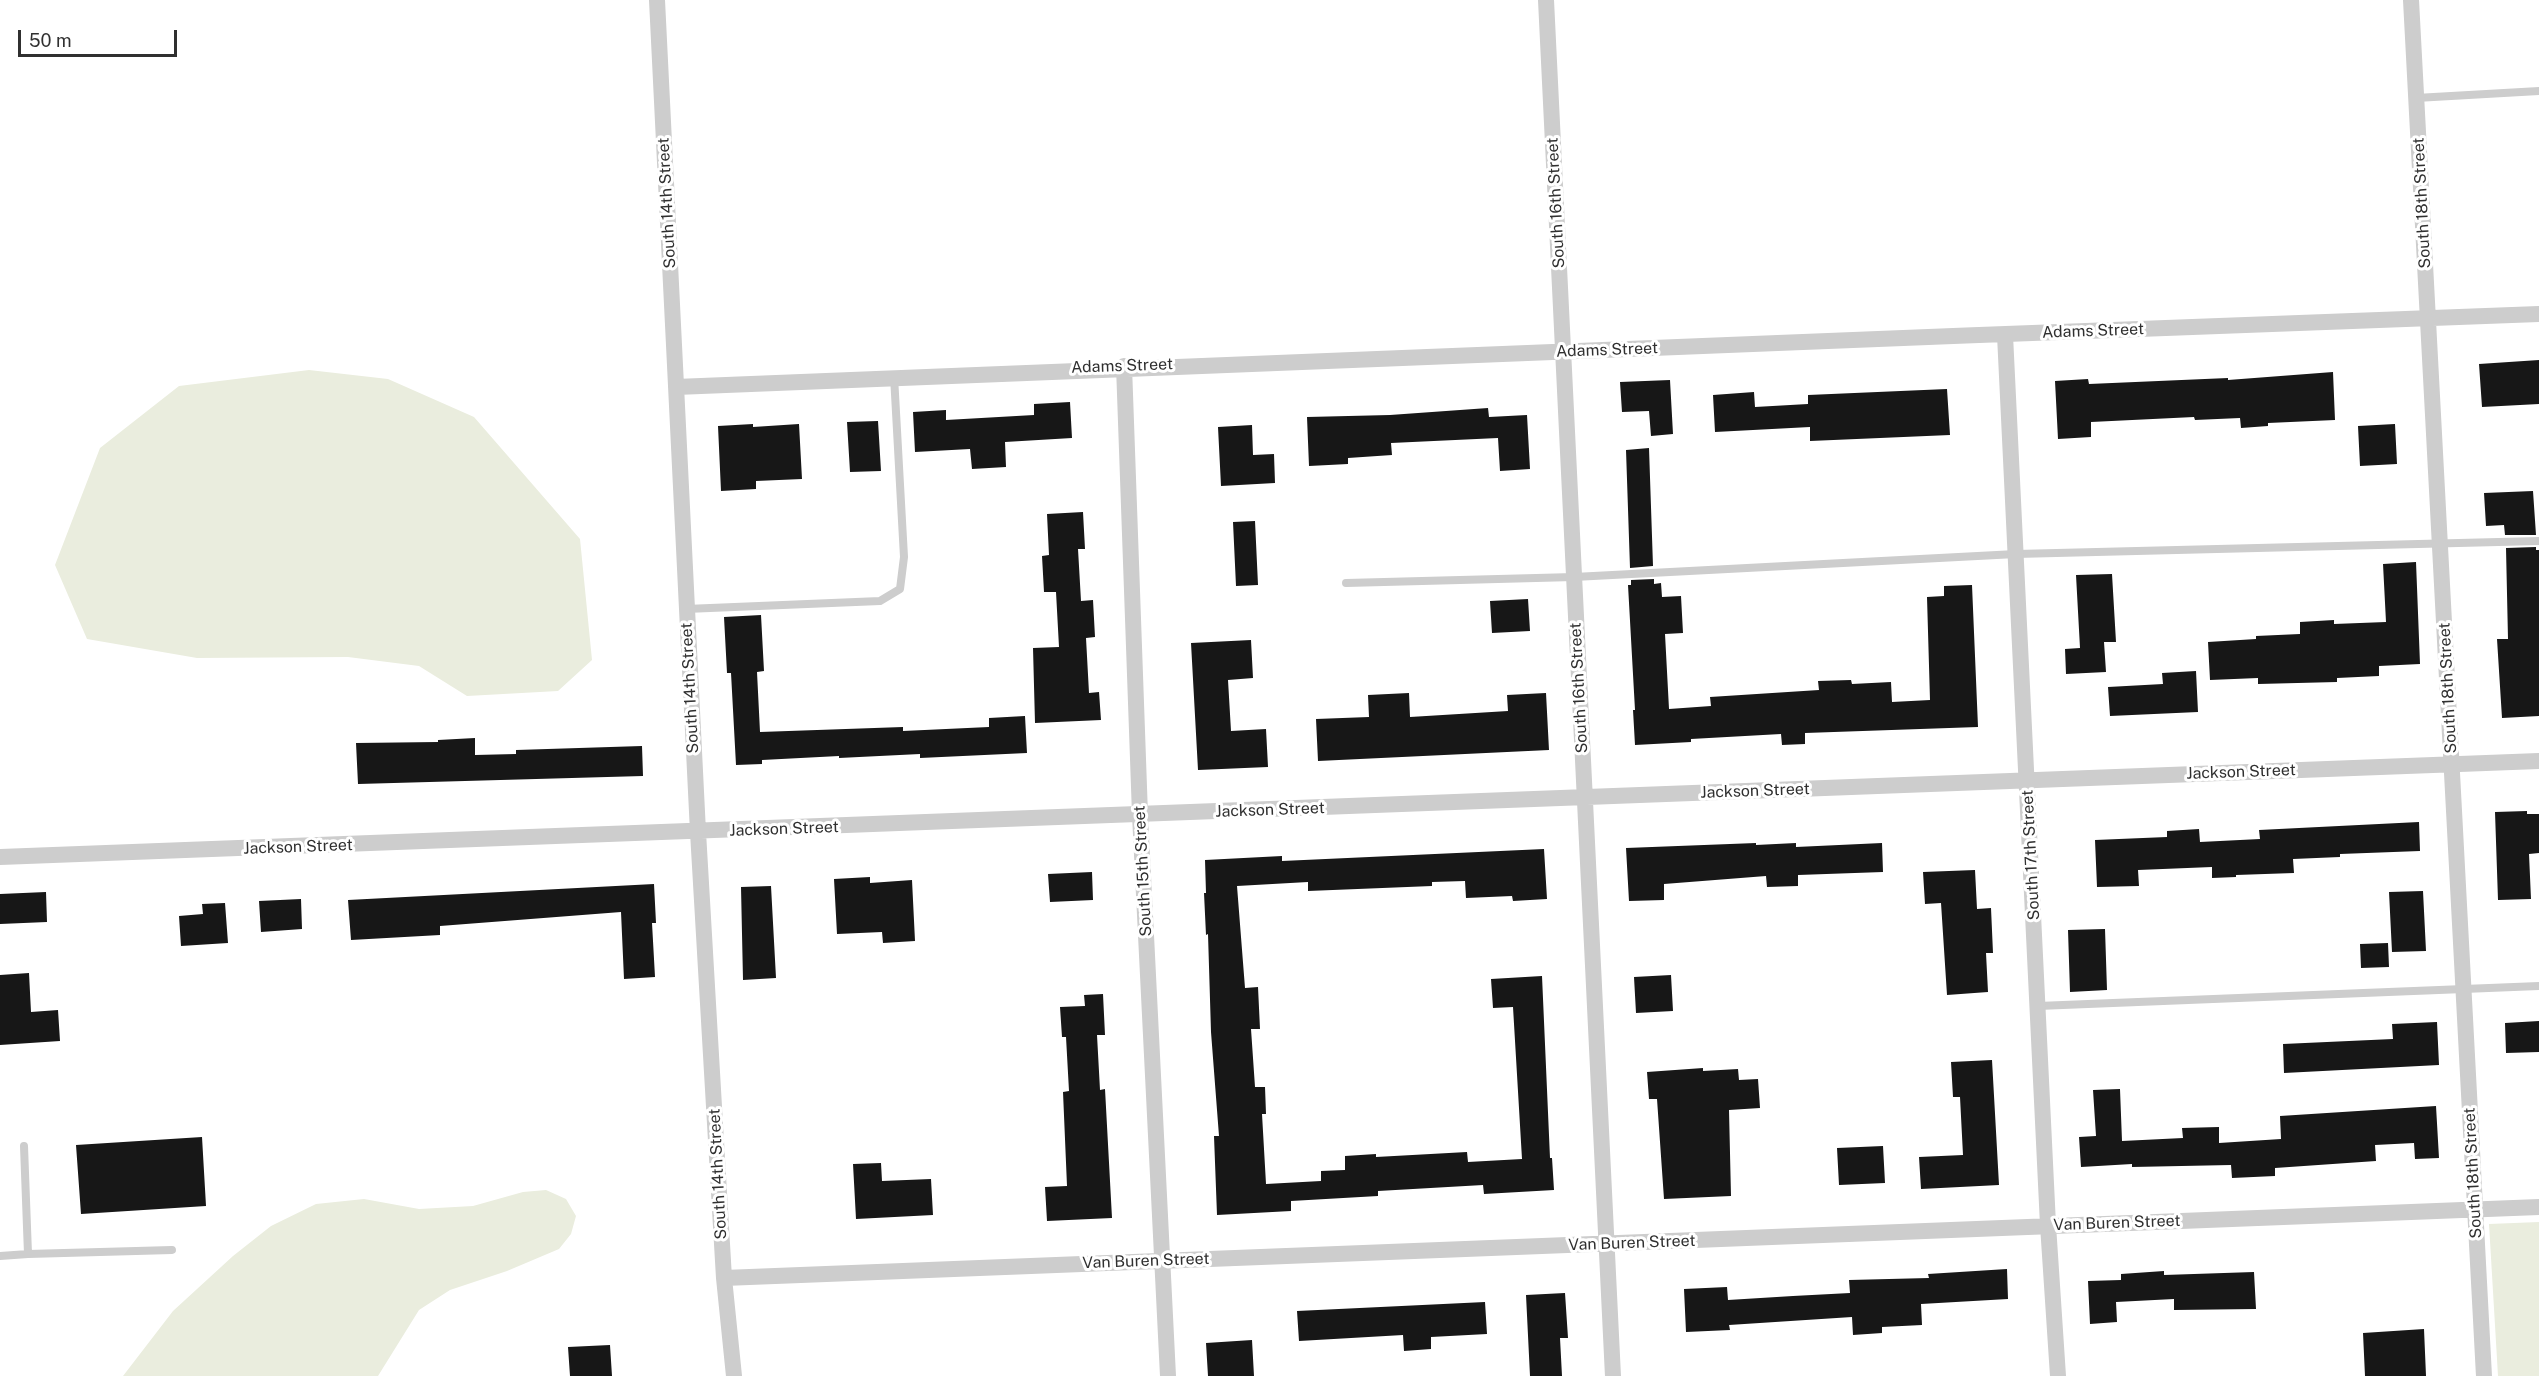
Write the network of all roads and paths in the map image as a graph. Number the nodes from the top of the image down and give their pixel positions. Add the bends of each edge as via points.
1 (657, 0) edge
2 (1546, 0) edge
3 (2411, 0) edge
4 (2539, 91) edge
5 (2416, 98) junction
6 (2539, 314) edge
7 (2428, 318) junction
8 (2005, 335) junction
9 (1562, 352) junction
10 (1124, 366) junction
11 (894, 376) junction
12 (676, 387) junction
13 (2539, 541) edge
14 (2440, 544) junction
15 (2016, 554) junction
16 (1574, 578) junction
17 (1346, 583) dead end
18 (686, 609) junction
19 (2539, 761) edge
20 (2451, 764) junction
21 (2028, 780) junction
22 (1585, 798) junction
23 (1140, 815) junction
24 (698, 832) junction
25 (0, 857) edge
26 (2539, 986) edge
27 (2464, 989) junction
28 (2038, 1005) junction
29 (24, 1146) dead end
30 (2539, 1207) edge
31 (2475, 1210) junction
32 (2048, 1225) junction
33 (1608, 1244) junction
34 (172, 1250) dead end
35 (28, 1254) junction
36 (0, 1256) edge
37 (1163, 1260) junction
38 (724, 1278) junction
39 (734, 1376) edge
40 (1168, 1376) edge
41 (1613, 1376) edge
42 (2058, 1376) edge
43 (2484, 1376) edge

1 - 12 street, South 14th Street
2 - 9 street, South 16th Street
3 - 5 street, South 18th Street
4 - 5 lane
5 - 7 street, South 18th Street
6 - 7 street, Adams Street
7 - 8 street, Adams Street
7 - 14 street, South 18th Street
8 - 9 street, Adams Street
8 - 15 street, South 17th Street
9 - 10 street, Adams Street
9 - 16 street, South 16th Street
10 - 11 street, Adams Street
10 - 23 street, South 15th Street
11 - 12 street, Adams Street
11 - 18 lane via 904,557 900,589 880,602
12 - 18 street, South 14th Street
13 - 14 lane
14 - 15 lane
14 - 20 street, South 18th Street
15 - 16 lane
15 - 21 street, South 17th Street
16 - 17 lane
16 - 22 street, South 16th Street
18 - 24 street, South 14th Street
19 - 20 street, Jackson Street
20 - 21 street, Jackson Street
20 - 27 street, South 18th Street
21 - 22 street, Jackson Street
21 - 28 street, South 17th Street
22 - 23 street, Jackson Street
22 - 33 street, South 16th Street
23 - 24 street, Jackson Street
23 - 37 street, South 15th Street
24 - 25 street, Jackson Street
24 - 38 street, South 14th Street
26 - 27 lane
27 - 28 lane
27 - 31 street, South 18th Street
28 - 32 street, South 17th Street
29 - 35 lane
30 - 31 street, Van Buren Street
31 - 32 street, Van Buren Street
31 - 43 street, South 18th Street
32 - 33 street, Van Buren Street
32 - 42 street, South 17th Street
33 - 37 street, Van Buren Street
33 - 41 street, South 16th Street
34 - 35 lane
35 - 36 lane
37 - 38 street, Van Buren Street
37 - 40 street, South 15th Street
38 - 39 street, South 14th Street

